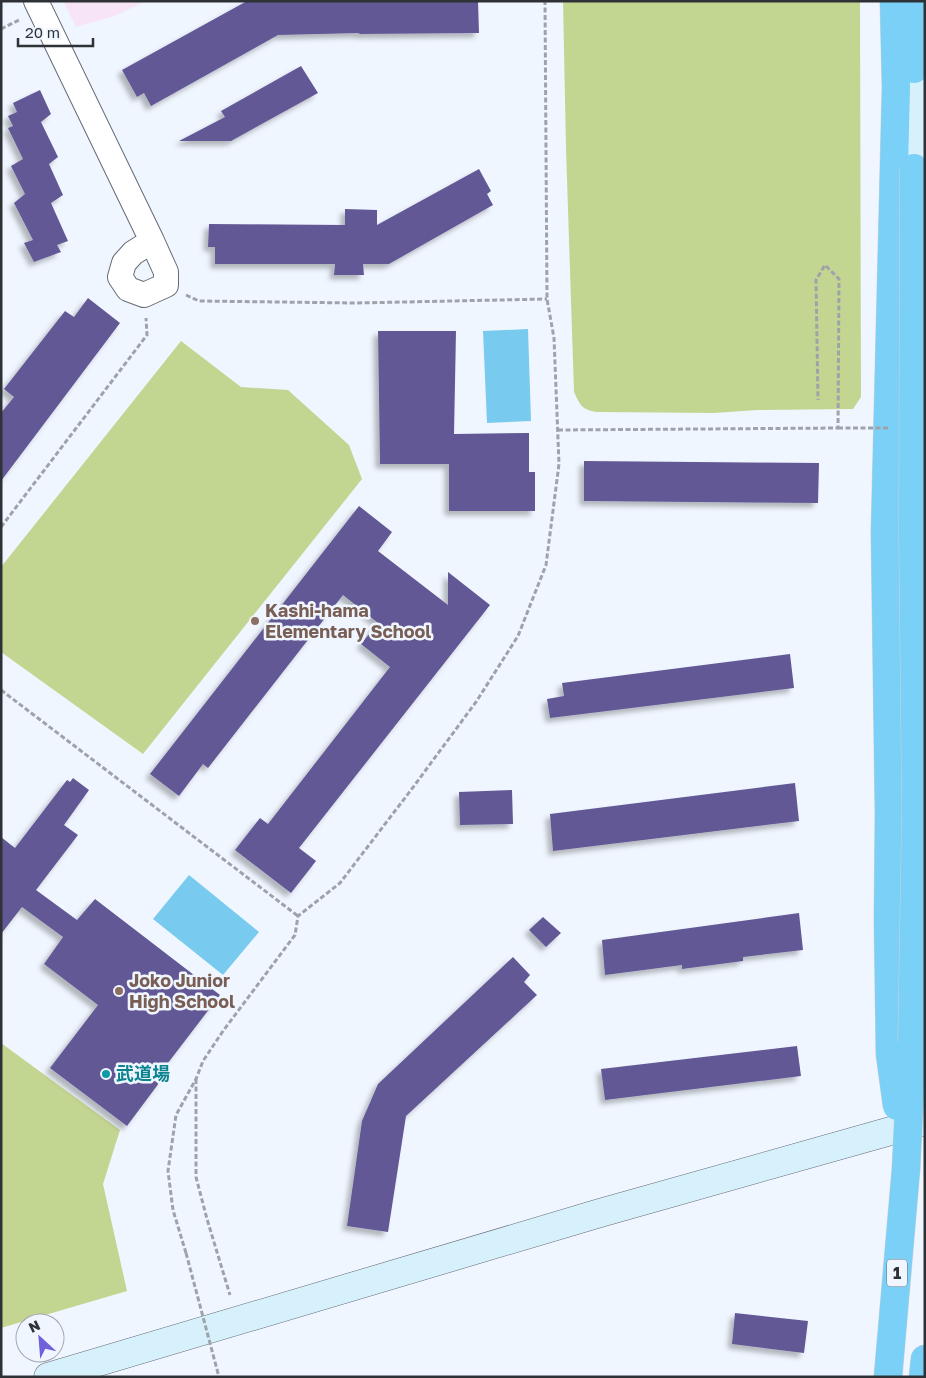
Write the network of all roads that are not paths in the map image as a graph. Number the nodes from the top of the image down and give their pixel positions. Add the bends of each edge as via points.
1 (36, 1) edge
2 (894, 1) edge
3 (914, 1) edge
4 (920, 1) edge
5 (152, 241) junction
6 (917, 1137) edge
7 (925, 1359) edge
8 (48, 1377) edge
9 (888, 1377) edge
10 (894, 1377) edge
11 (923, 1377) edge

1 - 5 street
2 - 6 highway, bridge via 896,96 885,532 890,1054
3 - 6 highway, 1, bridge via 916,809 912,1044
4 - 6 street
5 - 5 street via 124,263 120,277 128,289 144,295 166,285 166,272
6 - 8 street via 610,1211
6 - 9 highway, 1
6 - 10 street
7 - 11 highway

